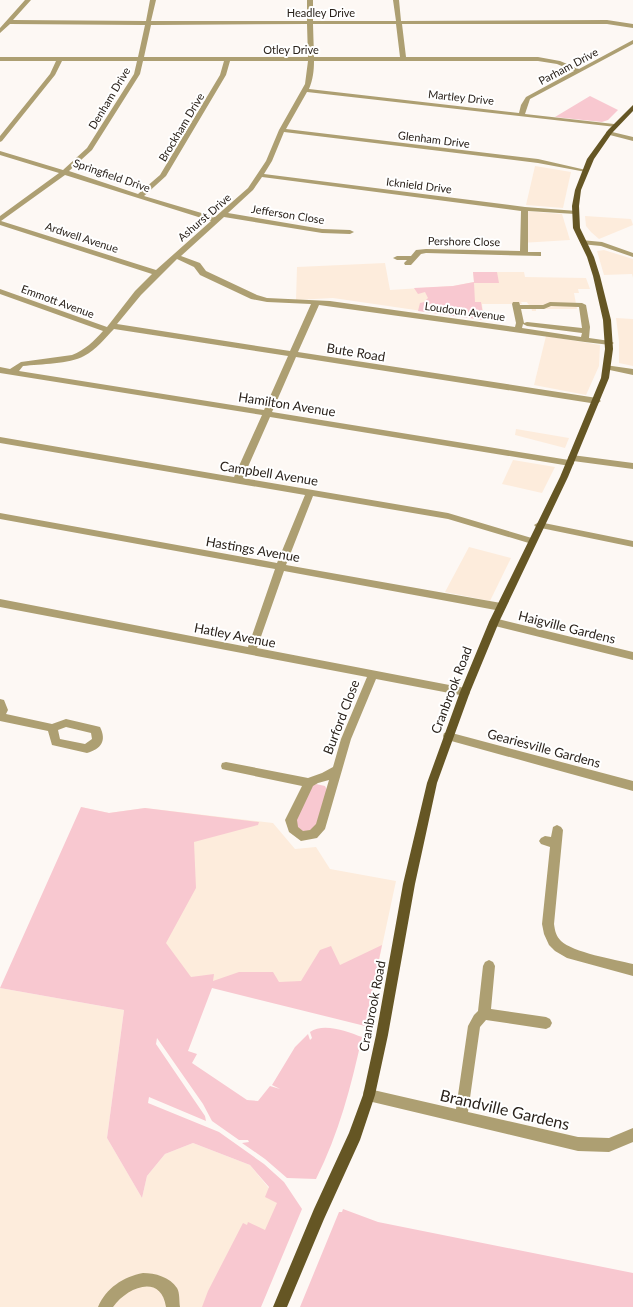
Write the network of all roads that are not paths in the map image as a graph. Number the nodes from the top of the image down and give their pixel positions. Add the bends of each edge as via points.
1 (28, 0) edge
2 (153, 0) edge
3 (310, 0) edge
4 (396, 0) edge
5 (8, 22) junction
6 (310, 22) junction
7 (399, 22) junction
8 (148, 23) junction
9 (633, 26) edge
10 (0, 30) edge
11 (633, 42) edge
12 (60, 58) junction
13 (403, 58) junction
14 (0, 59) edge
15 (141, 59) junction
16 (227, 59) junction
17 (311, 59) junction
18 (579, 71) junction
19 (305, 90) junction
20 (633, 107) edge
21 (522, 114) junction
22 (614, 126) junction
23 (282, 130) junction
24 (608, 133) junction
25 (633, 139) edge
26 (0, 140) edge
27 (0, 153) edge
28 (65, 171) junction
29 (584, 171) junction
30 (260, 176) junction
31 (139, 196) junction
32 (525, 209) junction
33 (575, 212) junction
34 (224, 215) junction
35 (0, 219) edge
36 (217, 220) junction
37 (0, 223) edge
38 (350, 232) dead end
39 (584, 242) junction
40 (524, 254) junction
41 (538, 254) dead end
42 (633, 255) edge
43 (175, 256) junction
44 (397, 258) dead end
45 (157, 273) junction
46 (0, 291) edge
47 (316, 302) junction
48 (519, 326) junction
49 (110, 328) junction
50 (586, 331) junction
51 (585, 340) junction
52 (610, 343) junction
53 (293, 354) junction
54 (608, 366) junction
55 (0, 370) edge
56 (633, 372) edge
57 (11, 373) junction
58 (597, 401) junction
59 (266, 413) junction
60 (0, 440) edge
61 (571, 461) junction
62 (633, 466) edge
63 (237, 481) junction
64 (310, 493) junction
65 (0, 516) edge
66 (540, 525) junction
67 (532, 541) junction
68 (633, 544) edge
69 (280, 568) junction
70 (0, 603) edge
71 (501, 607) junction
72 (494, 622) junction
73 (251, 651) junction
74 (633, 656) edge
75 (373, 675) junction
76 (465, 692) junction
77 (0, 703) edge
78 (0, 717) edge
79 (52, 728) dead end
80 (448, 736) junction
81 (226, 766) dead end
82 (336, 770) junction
83 (309, 783) junction
84 (633, 786) edge
85 (557, 830) dead end
86 (489, 966) dead end
87 (633, 970) edge
88 (484, 1014) junction
89 (546, 1023) dead end
90 (369, 1095) junction
91 (461, 1116) junction
92 (633, 1135) edge
93 (105, 1307) edge
94 (173, 1307) edge
95 (280, 1307) edge

1 - 5 street
2 - 8 street, Denham Drive
3 - 6 street, Ashurst Drive
4 - 7 street
5 - 8 street, Headley Drive
5 - 10 street
6 - 7 street, Headley Drive
6 - 8 street, Headley Drive
6 - 17 street, Ashurst Drive
7 - 9 street, Headley Drive via 606,22
7 - 13 street
8 - 15 street, Denham Drive
11 - 18 street, Parham Drive
12 - 14 street, Otley Drive
12 - 15 street, Otley Drive
12 - 26 street via 54,74
13 - 17 street, Otley Drive
13 - 18 street, Otley Drive via 543,59
15 - 16 street, Otley Drive
15 - 28 street, Denham Drive via 137,74 90,149
16 - 17 street, Otley Drive
16 - 31 street, Brockham Drive via 223,75 163,176
17 - 19 street, Ashurst Drive
18 - 21 street, Parham Drive via 528,98
19 - 21 street, Martley Drive
19 - 23 street, Ashurst Drive
20 - 22 main road, Cranbrook Road
21 - 22 street, Martley Drive
22 - 24 main road, Cranbrook Road
23 - 29 street, Glenham Drive via 538,161
23 - 30 street, Ashurst Drive
24 - 25 street
24 - 29 main road, Cranbrook Road
27 - 28 street, Springfield Drive
28 - 31 street, Springfield Drive
28 - 35 street, Denham Drive
29 - 33 main road, Cranbrook Road via 577,193
30 - 32 street, Icknield Drive
30 - 34 street, Ashurst Drive via 251,189
31 - 36 street, Springfield Drive
32 - 33 street, Icknield Drive
32 - 40 street
33 - 39 main road, Cranbrook Road via 577,228
34 - 36 street, Ashurst Drive
34 - 38 street, Jefferson Close via 322,231
36 - 43 street, Ashurst Drive
37 - 45 street, Ardwell Avenue
39 - 42 street via 602,244
39 - 52 main road, Cranbrook Road via 604,306
40 - 41 street, Pershore Close
40 - 44 street, Pershore Close via 426,251 420,252 410,260
43 - 45 street, Ashurst Drive
43 - 47 street, Loudoun Avenue via 197,264 203,273 254,296 282,302
45 - 49 street, Ashurst Drive
46 - 49 street, Emmott Avenue
47 - 48 street, Loudoun Avenue
47 - 53 street
48 - 50 street
48 - 50 street via 517,306 582,305
48 - 51 street, Loudoun Avenue
49 - 53 street, Bute Road
49 - 57 street, Ashurst Drive via 93,346 79,355 30,362 18,366
50 - 51 street
51 - 52 street, Loudoun Avenue
52 - 54 main road, Cranbrook Road
53 - 58 street, Bute Road
53 - 59 street
54 - 56 street
54 - 58 main road, Cranbrook Road
55 - 57 street, Hamilton Avenue
57 - 59 street, Hamilton Avenue
58 - 61 main road, Cranbrook Road
59 - 61 street, Hamilton Avenue
59 - 63 street
60 - 63 street, Campbell Avenue
61 - 62 street, Hamilton Avenue
61 - 66 main road, Cranbrook Road
63 - 64 street, Campbell Avenue
64 - 67 street, Campbell Avenue via 448,516
64 - 69 street
65 - 69 street, Hastings Avenue
66 - 67 main road, Cranbrook Road
66 - 68 street
67 - 71 main road, Cranbrook Road
69 - 71 street, Hastings Avenue
69 - 73 street
70 - 73 street, Hatley Avenue
71 - 72 main road, Cranbrook Road
72 - 74 street, Haigville Gardens
72 - 76 main road, Cranbrook Road
73 - 75 street, Hatley Avenue
75 - 76 street, Hatley Avenue
75 - 82 street, Burford Close
76 - 80 main road, Cranbrook Road
77 - 78 street via 3,710
78 - 79 street
80 - 84 street, Geariesville Gardens
80 - 90 main road, Cranbrook Road via 432,783 409,884
81 - 83 street
82 - 83 street, Burford Close
82 - 83 street, Burford Close via 321,826 313,835 302,836 293,829 291,820
85 - 87 street via 550,842 548,932 551,940 567,952
86 - 88 street
88 - 89 street
88 - 91 street via 474,1026
90 - 91 street, Brandville Gardens
90 - 95 main road, Cranbrook Road via 355,1135
91 - 92 street, Brandville Gardens via 578,1144 610,1146
93 - 94 street via 110,1298 130,1283 145,1280 159,1282 171,1292

